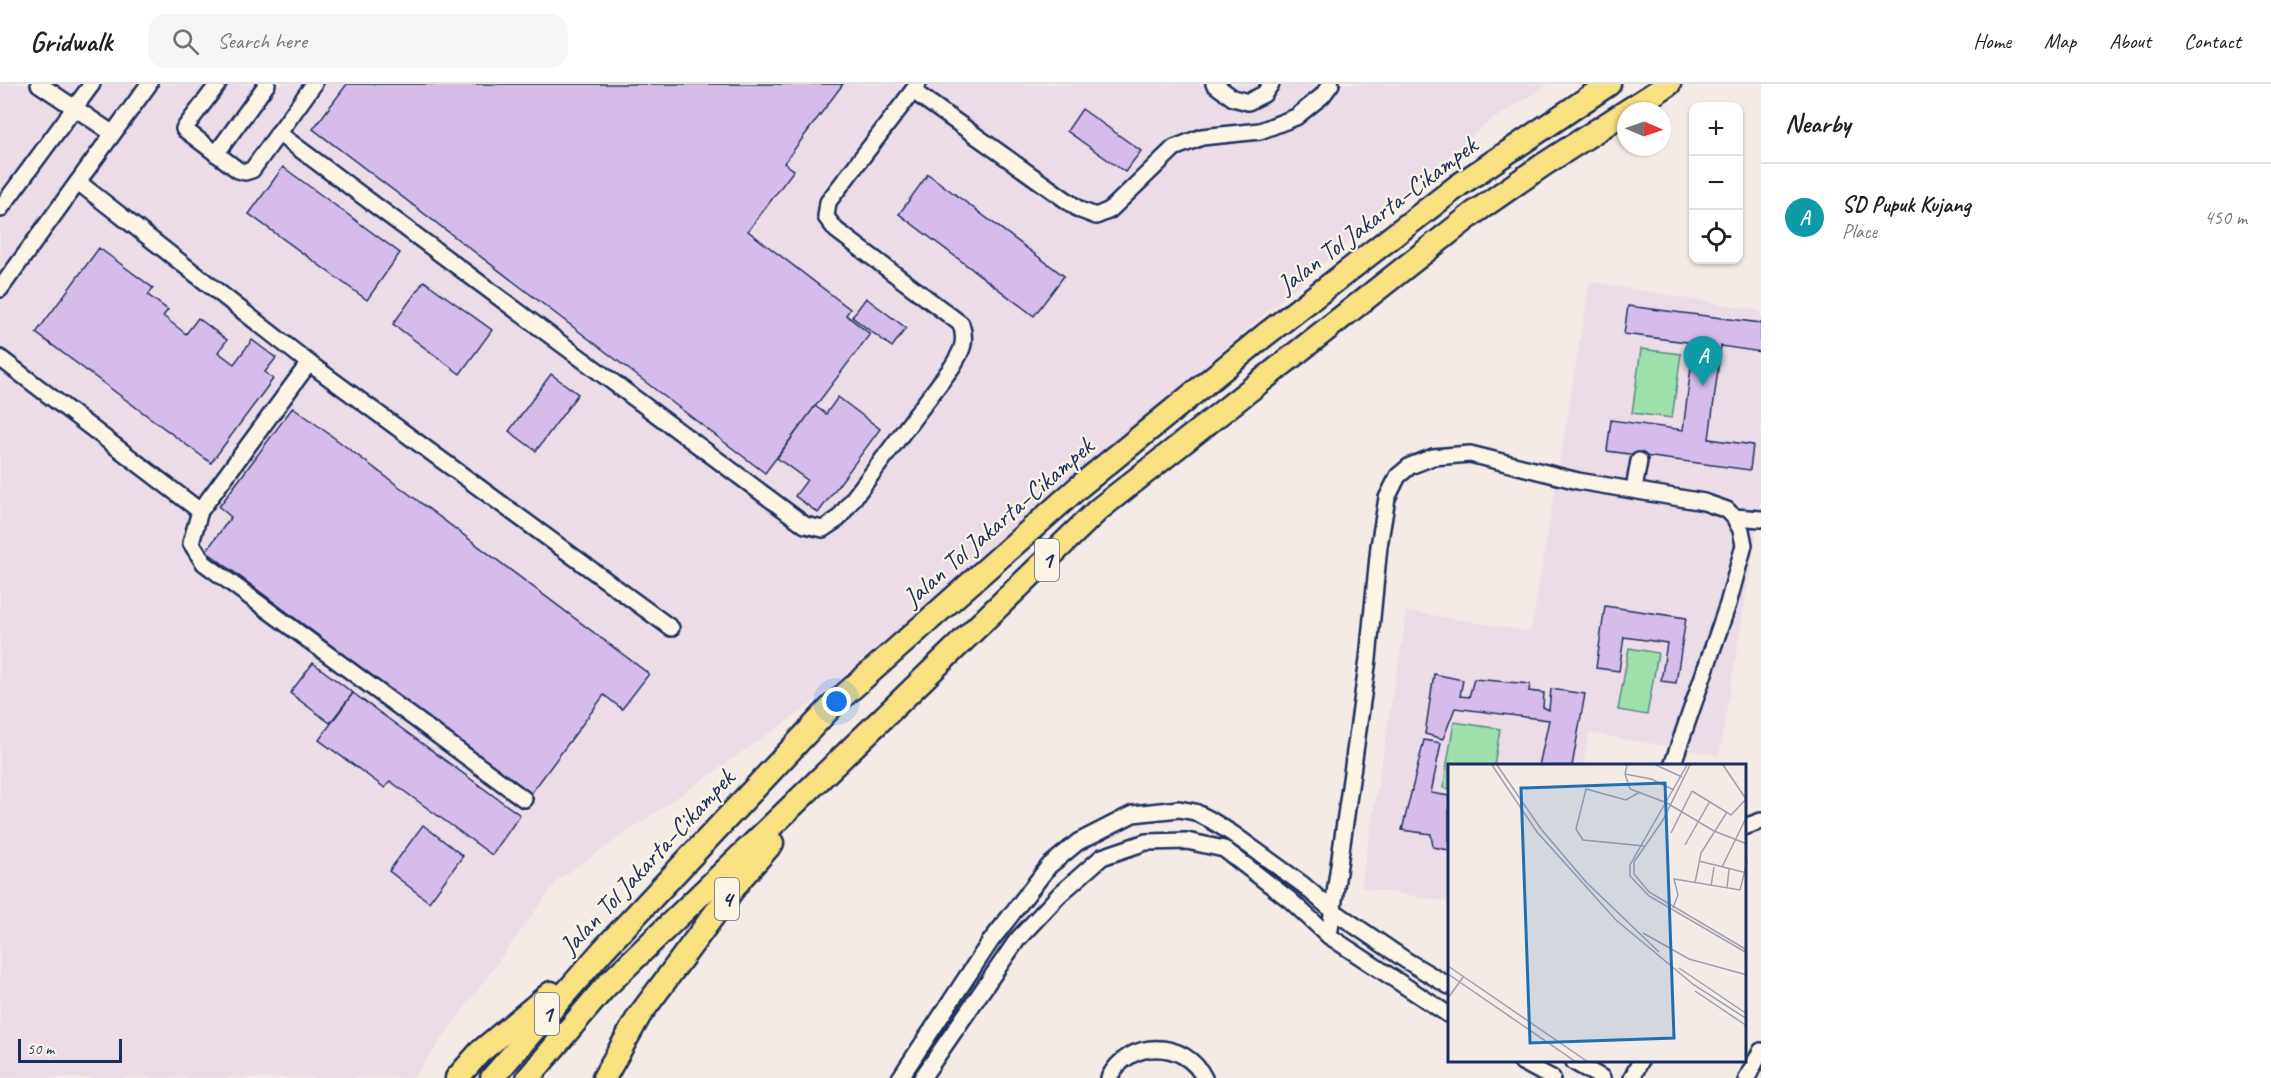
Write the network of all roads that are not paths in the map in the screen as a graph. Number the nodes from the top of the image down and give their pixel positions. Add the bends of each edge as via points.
1 (39, 84) edge
2 (92, 84) edge
3 (149, 84) edge
4 (218, 84) edge
5 (267, 84) edge
6 (314, 84) edge
7 (1214, 84) edge
8 (1271, 84) edge
9 (1331, 84) edge
10 (1609, 84) edge
11 (1669, 84) edge
12 (915, 87) edge
13 (74, 108) junction
14 (112, 133) junction
15 (278, 133) junction
16 (216, 154) junction
17 (78, 182) junction
18 (0, 209) edge
19 (0, 289) edge
20 (0, 358) edge
21 (309, 363) junction
22 (1639, 461) dead end
23 (1634, 489) junction
24 (200, 511) junction
25 (1734, 517) junction
26 (1761, 519) edge
27 (671, 628) dead end
28 (867, 732) junction
29 (1673, 764) edge
30 (524, 799) dead end
31 (1761, 821) edge
32 (1746, 826) edge
33 (1332, 910) junction
34 (1329, 936) junction
35 (603, 950) junction
36 (1448, 985) edge
37 (1448, 1014) edge
38 (1761, 1051) edge
39 (1524, 1063) edge
40 (1576, 1063) edge
41 (1640, 1063) edge
42 (457, 1078) edge
43 (492, 1078) edge
44 (528, 1078) edge
45 (604, 1078) edge
46 (900, 1078) edge
47 (922, 1078) edge
48 (1108, 1078) edge
49 (1204, 1078) edge
50 (1552, 1078) edge
51 (1602, 1078) edge
52 (1632, 1078) edge
53 (1746, 1078) edge

1 - 13 street
2 - 13 street
3 - 14 street
4 - 16 street via 183,129
5 - 16 street
6 - 15 street
7 - 8 street via 1233,98 1248,102 1264,94
9 - 12 street via 1296,117 1260,131 1202,137 1174,148 1110,210 1096,216 1080,210
10 - 35 highway, Jalan Tol Jakarta–Cikampek / 1 via 1459,185 1264,335 1080,486 831,707
11 - 28 highway, 1 via 1474,213 1099,509
12 - 15 street via 828,202 826,217 836,230 961,324 964,348 838,519 823,529 805,525
13 - 14 street
13 - 18 street
14 - 17 street
15 - 16 street via 252,170 238,170
17 - 19 street
17 - 21 street
20 - 24 street
21 - 24 street
21 - 27 street
22 - 23 street
23 - 25 street via 1704,502 1727,510
23 - 33 street via 1578,481 1470,454 1433,457 1410,466 1398,476 1387,498 1379,546 1368,659
24 - 30 street via 191,543 204,562
25 - 26 street
25 - 29 street via 1744,544
28 - 44 highway, 1 via 604,988
28 - 45 highway, 4 via 742,877 639,1017
31 - 32 street
33 - 34 street
33 - 36 street
33 - 46 street via 1233,834 1195,812 1179,809 1133,814 1078,842 1049,866 990,942
34 - 37 street
34 - 47 street via 1224,849 1187,841 1146,842 1102,856 1017,940
35 - 42 highway via 480,1053
35 - 43 highway, Jalan Tol Jakarta–Cikampek / 1
38 - 53 street
39 - 50 street
40 - 51 street
41 - 52 street
48 - 49 street via 1123,1059 1142,1049 1163,1048 1183,1054

